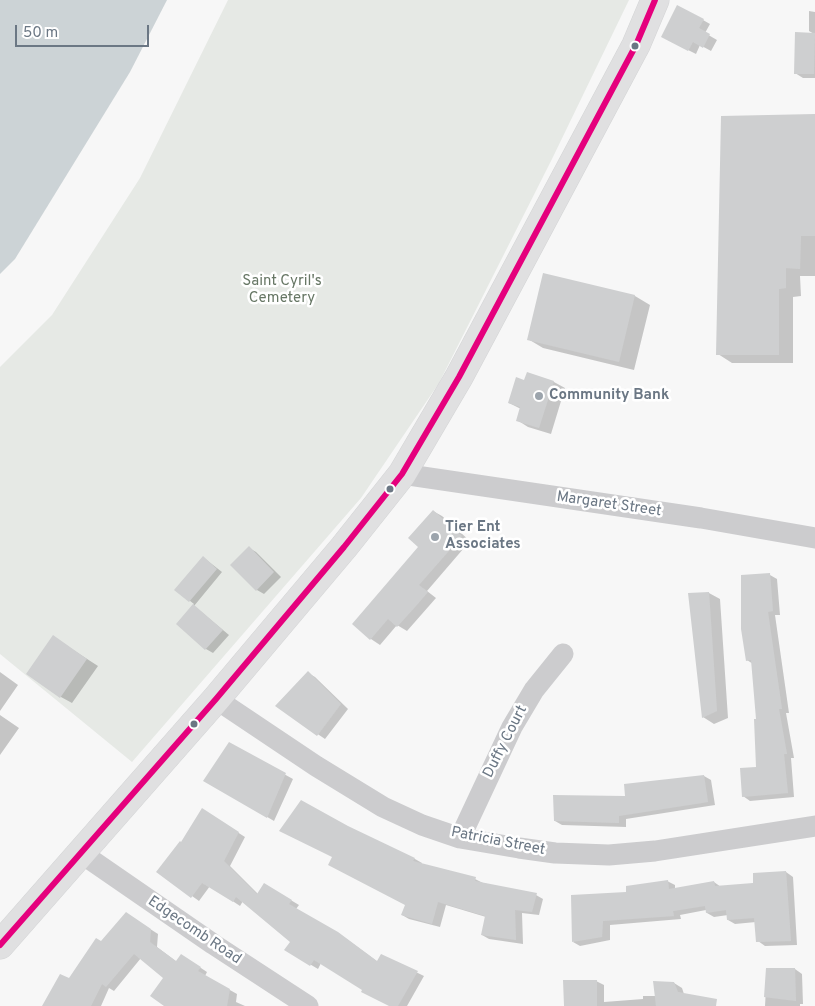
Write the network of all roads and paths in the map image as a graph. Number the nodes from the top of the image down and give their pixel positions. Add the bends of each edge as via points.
1 (655, 0) edge
2 (402, 474) junction
3 (815, 538) edge
4 (563, 654) dead end
5 (216, 698) junction
6 (815, 826) edge
7 (460, 838) junction
8 (81, 853) junction
9 (0, 945) edge
10 (308, 1006) edge

1 - 2 main road via 632,53 460,378
2 - 3 street, Margaret Street
2 - 5 main road
4 - 7 street, Duffy Court via 534,690 512,727
5 - 7 street, Patricia Street via 383,807
5 - 8 main road
6 - 7 street, Patricia Street via 609,855 528,850
8 - 9 main road
8 - 10 street, Edgecomb Road

